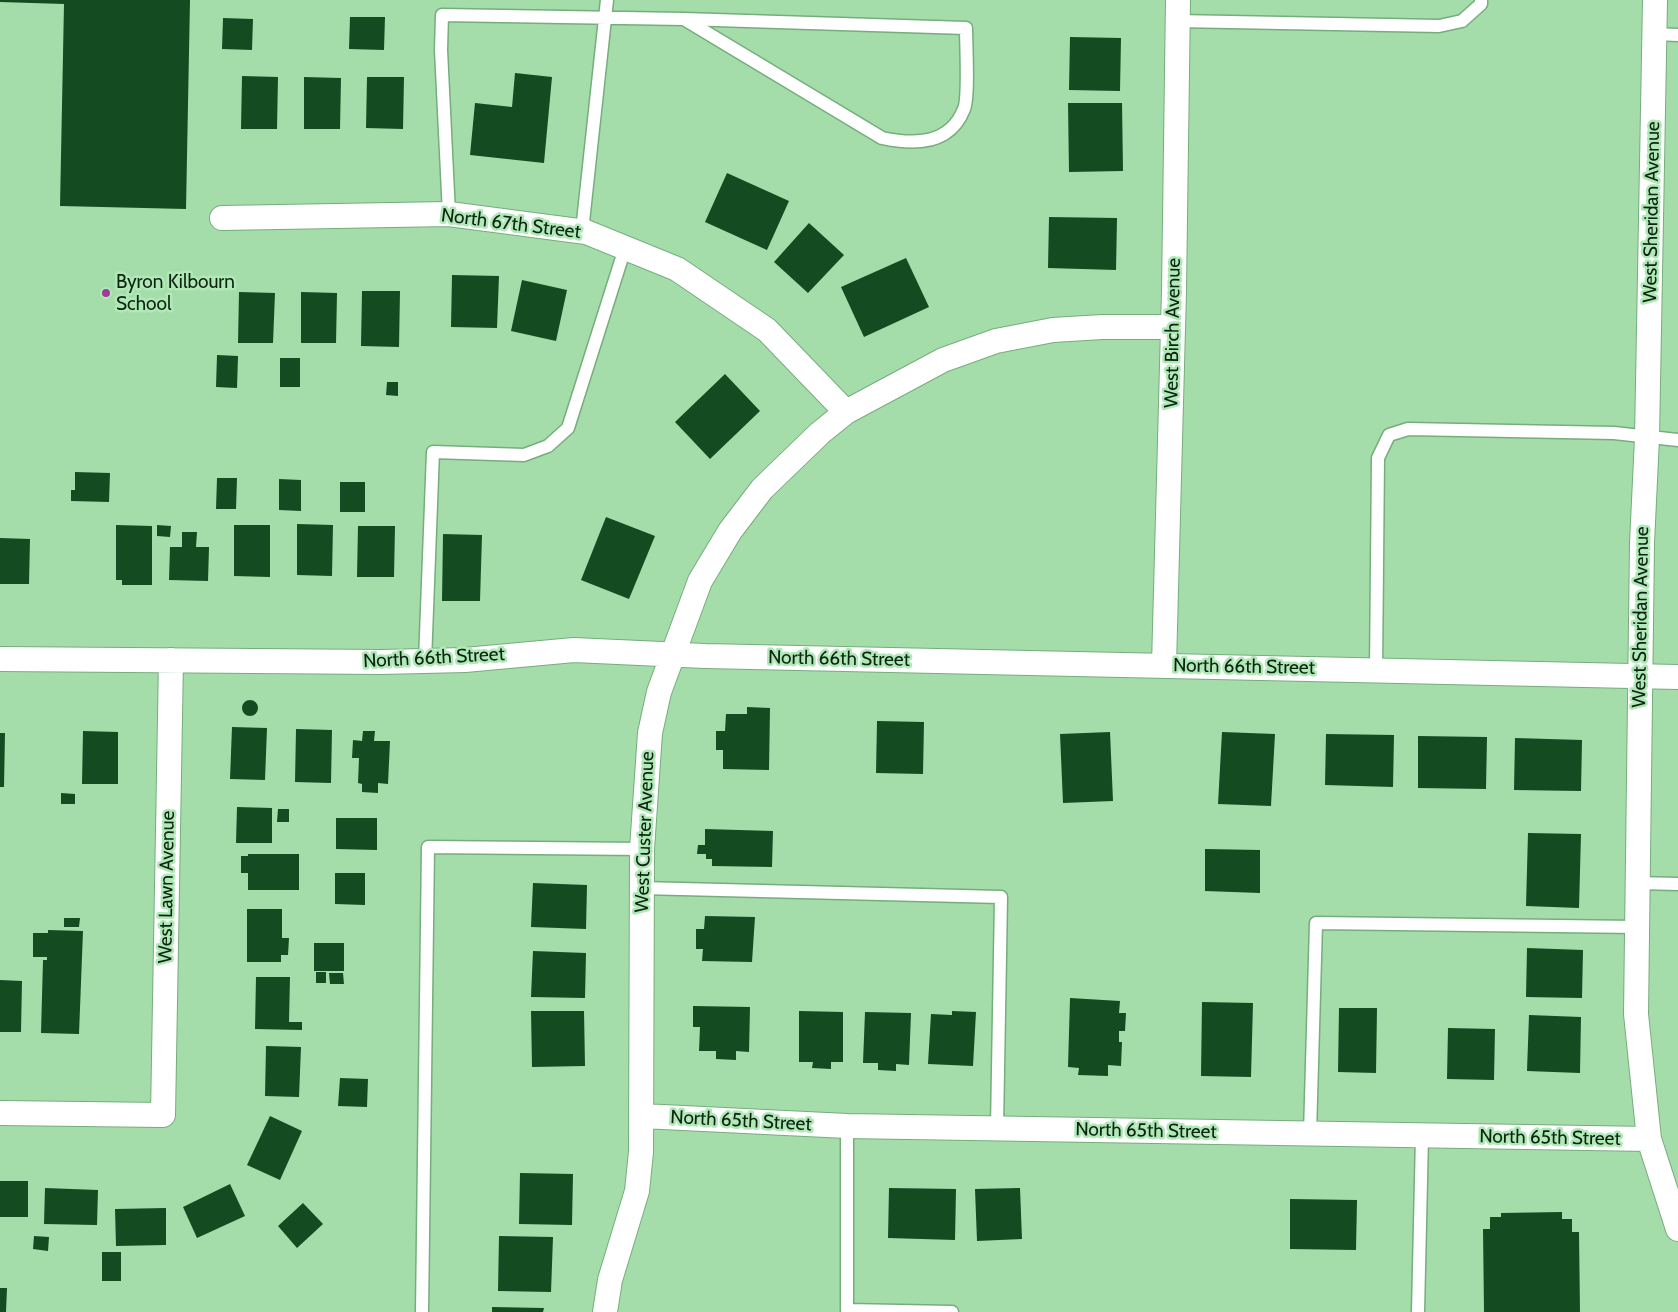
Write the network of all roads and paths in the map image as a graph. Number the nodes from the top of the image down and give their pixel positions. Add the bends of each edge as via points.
1 (607, 0) edge
2 (1481, 0) edge
3 (1655, 0) edge
4 (1177, 11) edge
5 (605, 17) junction
6 (684, 19) junction
7 (1666, 34) edge
8 (449, 214) junction
9 (222, 218) dead end
10 (582, 231) junction
11 (625, 248) junction
12 (1173, 327) junction
13 (846, 412) junction
14 (1647, 438) junction
15 (1678, 440) edge
16 (672, 654) junction
17 (0, 660) edge
18 (172, 660) junction
19 (425, 661) junction
20 (1164, 665) junction
21 (1376, 670) junction
22 (1640, 677) junction
23 (1678, 677) edge
24 (642, 849) junction
25 (1637, 884) junction
26 (1678, 884) edge
27 (641, 888) junction
28 (1636, 927) junction
29 (0, 1113) edge
30 (642, 1116) junction
31 (847, 1126) junction
32 (996, 1128) junction
33 (1310, 1134) junction
34 (1422, 1136) junction
35 (1649, 1139) junction
36 (1678, 1229) edge
37 (422, 1312) edge
38 (605, 1312) edge
39 (952, 1312) edge
40 (1418, 1312) edge

1 - 5 lane
2 - 4 lane via 1481,4 1462,21 1439,26
3 - 7 street, West Sheridan Avenue
4 - 12 street, West Birch Avenue
5 - 6 lane
5 - 8 lane via 442,15
5 - 10 lane
6 - 6 lane via 966,28 965,108 953,129 931,141 906,143 882,138
7 - 14 street, West Sheridan Avenue
8 - 9 street, North 67th Street
8 - 10 street, North 67th Street
10 - 11 street, North 67th Street
11 - 13 street, North 67th Street via 676,269 767,330
11 - 19 lane via 568,428 548,446 524,455 433,452
12 - 13 street via 1053,330 996,341 944,360
12 - 20 street, West Birch Avenue
13 - 16 street, West Custer Avenue via 762,489 730,530 700,581
14 - 15 lane
14 - 21 lane via 1614,434 1408,429 1390,435 1378,458
14 - 22 street, West Sheridan Avenue
16 - 19 street, North 66th Street via 574,650
16 - 20 street, North 66th Street
16 - 24 street, West Custer Avenue via 650,733
17 - 18 street, North 66th Street
18 - 19 street, North 66th Street
18 - 29 street, West Lawn Avenue via 163,1115
20 - 21 street, North 66th Street
21 - 22 street, North 66th Street
22 - 23 street, North 66th Street
22 - 25 street, West Sheridan Avenue
24 - 27 street, West Custer Avenue
24 - 37 lane via 428,847
25 - 26 lane
25 - 28 street, West Sheridan Avenue
27 - 30 street, West Custer Avenue
27 - 32 lane via 1000,896
28 - 33 lane via 1316,923
28 - 35 street, West Sheridan Avenue via 1636,1014
30 - 31 street, North 65th Street
30 - 38 street, West Custer Avenue via 637,1191 610,1280
31 - 32 street, North 65th Street
31 - 39 lane via 847,1310
32 - 33 street, North 65th Street
33 - 34 street, North 65th Street
34 - 35 street, North 65th Street
34 - 40 lane
35 - 36 street, West Sheridan Avenue

